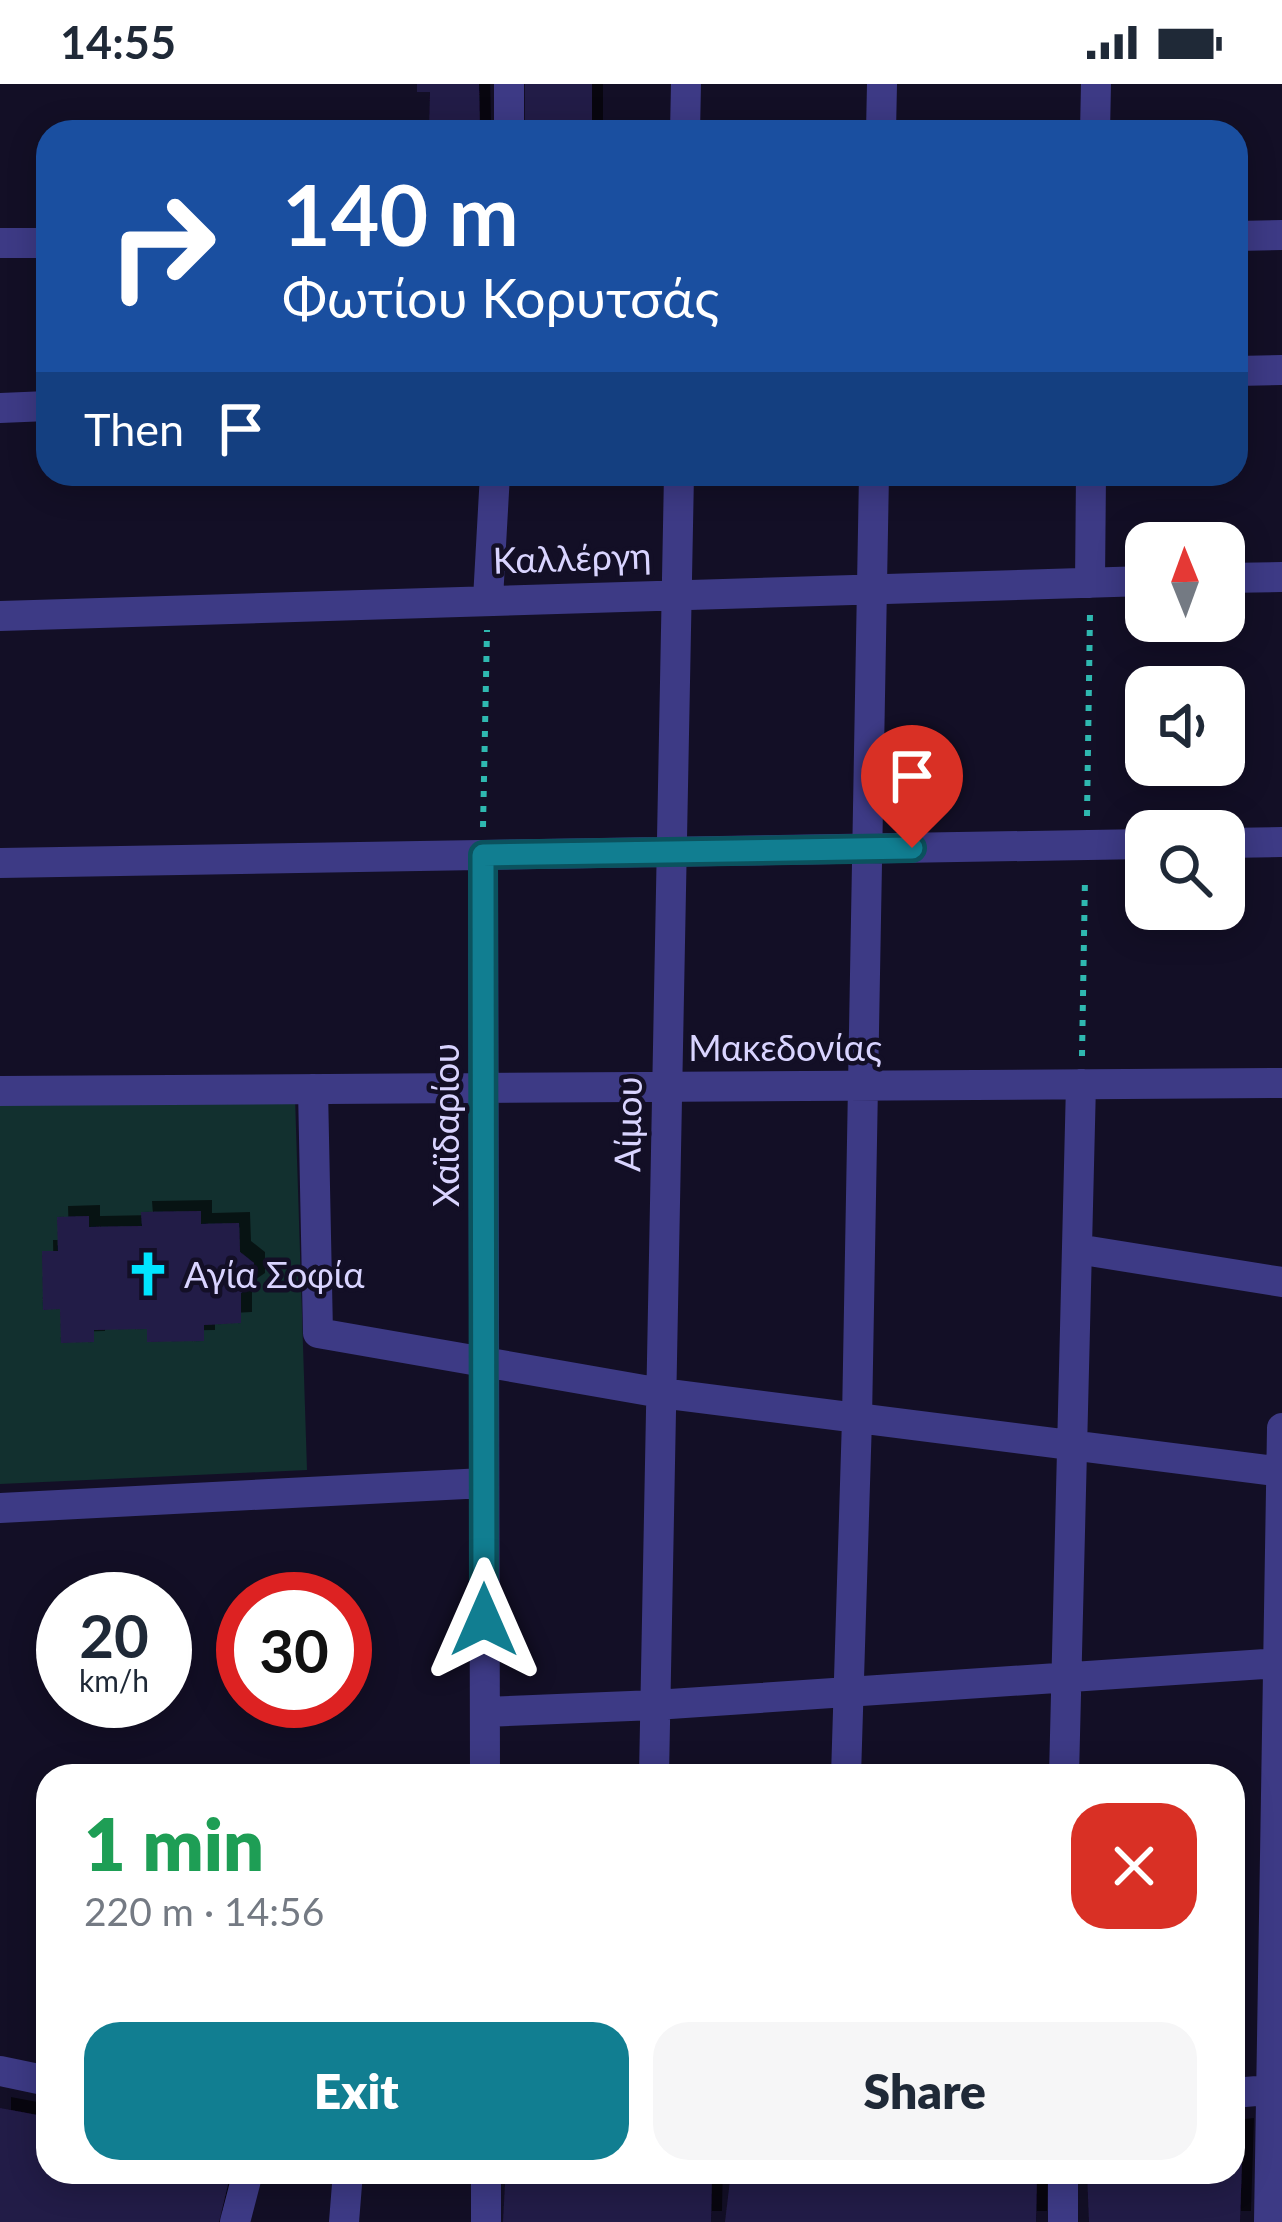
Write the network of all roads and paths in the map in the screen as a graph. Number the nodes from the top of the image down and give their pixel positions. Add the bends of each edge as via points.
1 (509, 84) edge
2 (686, 84) edge
3 (882, 84) edge
4 (1096, 84) edge
5 (509, 120) edge
6 (685, 120) edge
7 (881, 120) edge
8 (1095, 120) edge
9 (1248, 236) edge
10 (1282, 236) edge
11 (0, 243) edge
12 (36, 243) edge
13 (1282, 370) edge
14 (1248, 371) edge
15 (36, 406) edge
16 (0, 408) edge
17 (494, 486) edge
18 (679, 486) edge
19 (874, 486) edge
20 (1091, 486) edge
21 (1282, 577) edge
22 (1245, 578) edge
23 (1125, 582) edge
24 (1090, 583) junction
25 (873, 588) junction
26 (676, 593) junction
27 (488, 599) junction
28 (0, 616) edge
29 (1282, 842) edge
30 (1245, 843) edge
31 (1125, 844) edge
32 (868, 849) junction
33 (671, 851) junction
34 (483, 855) junction
35 (0, 862) edge
36 (1282, 1082) edge
37 (1082, 1084) junction
38 (864, 1085) junction
39 (667, 1087) junction
40 (484, 1088) junction
41 (313, 1090) junction
42 (0, 1091) edge
43 (1077, 1250) junction
44 (1282, 1282) edge
45 (484, 1364) junction
46 (661, 1393) junction
47 (857, 1419) junction
48 (1282, 1428) edge
49 (1070, 1445) junction
50 (1282, 1472) edge
51 (484, 1483) junction
52 (0, 1508) edge
53 (1279, 1664) junction
54 (1064, 1677) junction
55 (850, 1690) junction
56 (656, 1705) junction
57 (484, 1712) junction
58 (485, 1764) edge
59 (654, 1764) edge
60 (847, 1764) edge
61 (1064, 1764) edge
62 (0, 2071) edge
63 (36, 2078) edge
64 (1276, 2089) edge
65 (1245, 2092) edge
66 (245, 2184) edge
67 (347, 2184) edge
68 (486, 2184) edge
69 (1063, 2184) edge
70 (236, 2222) edge
71 (344, 2222) edge
72 (486, 2222) edge
73 (1063, 2222) edge
74 (1269, 2222) edge

1 - 5 street
2 - 6 street
3 - 7 street
4 - 8 street
9 - 10 street
11 - 12 street
13 - 14 street
15 - 16 street
17 - 27 street
18 - 26 street, Αίμου
19 - 25 street
20 - 24 street
21 - 22 street
23 - 24 street, Καλλέργη
24 - 25 street, Καλλέργη
25 - 26 street, Καλλέργη
25 - 32 street
26 - 27 street, Καλλέργη
26 - 33 street, Αίμου
27 - 28 street, Καλλέργη
27 - 34 path
29 - 30 street
31 - 32 street
32 - 33 street
32 - 38 street
33 - 34 street
33 - 39 street, Αίμου
34 - 35 street
34 - 40 street, Χαϊδαρίου
36 - 37 street, Μακεδονίας
37 - 38 street, Μακεδονίας
37 - 43 street
38 - 39 street, Μακεδονίας
38 - 47 street
39 - 40 street, Μακεδονίας
39 - 46 street, Αίμου
40 - 41 street, Μακεδονίας
40 - 45 street, Χαϊδαρίου
41 - 42 street, Μακεδονίας
41 - 45 street via 318,1333
43 - 44 street
43 - 49 street
45 - 46 street
45 - 51 street, Χαϊδαρίου
46 - 47 street
46 - 56 street, Αίμου
47 - 49 street
47 - 55 street
48 - 50 street
49 - 50 street
49 - 54 street
50 - 53 street
51 - 52 street
51 - 57 street, Χαϊδαρίου
53 - 54 street
53 - 64 street
54 - 55 street
54 - 61 street
55 - 56 street
55 - 60 street
56 - 57 street
56 - 59 street, Αίμου
57 - 58 street, Χαϊδαρίου
62 - 63 street
64 - 65 street
64 - 74 street
66 - 70 street
67 - 71 street
68 - 72 street
69 - 73 street

